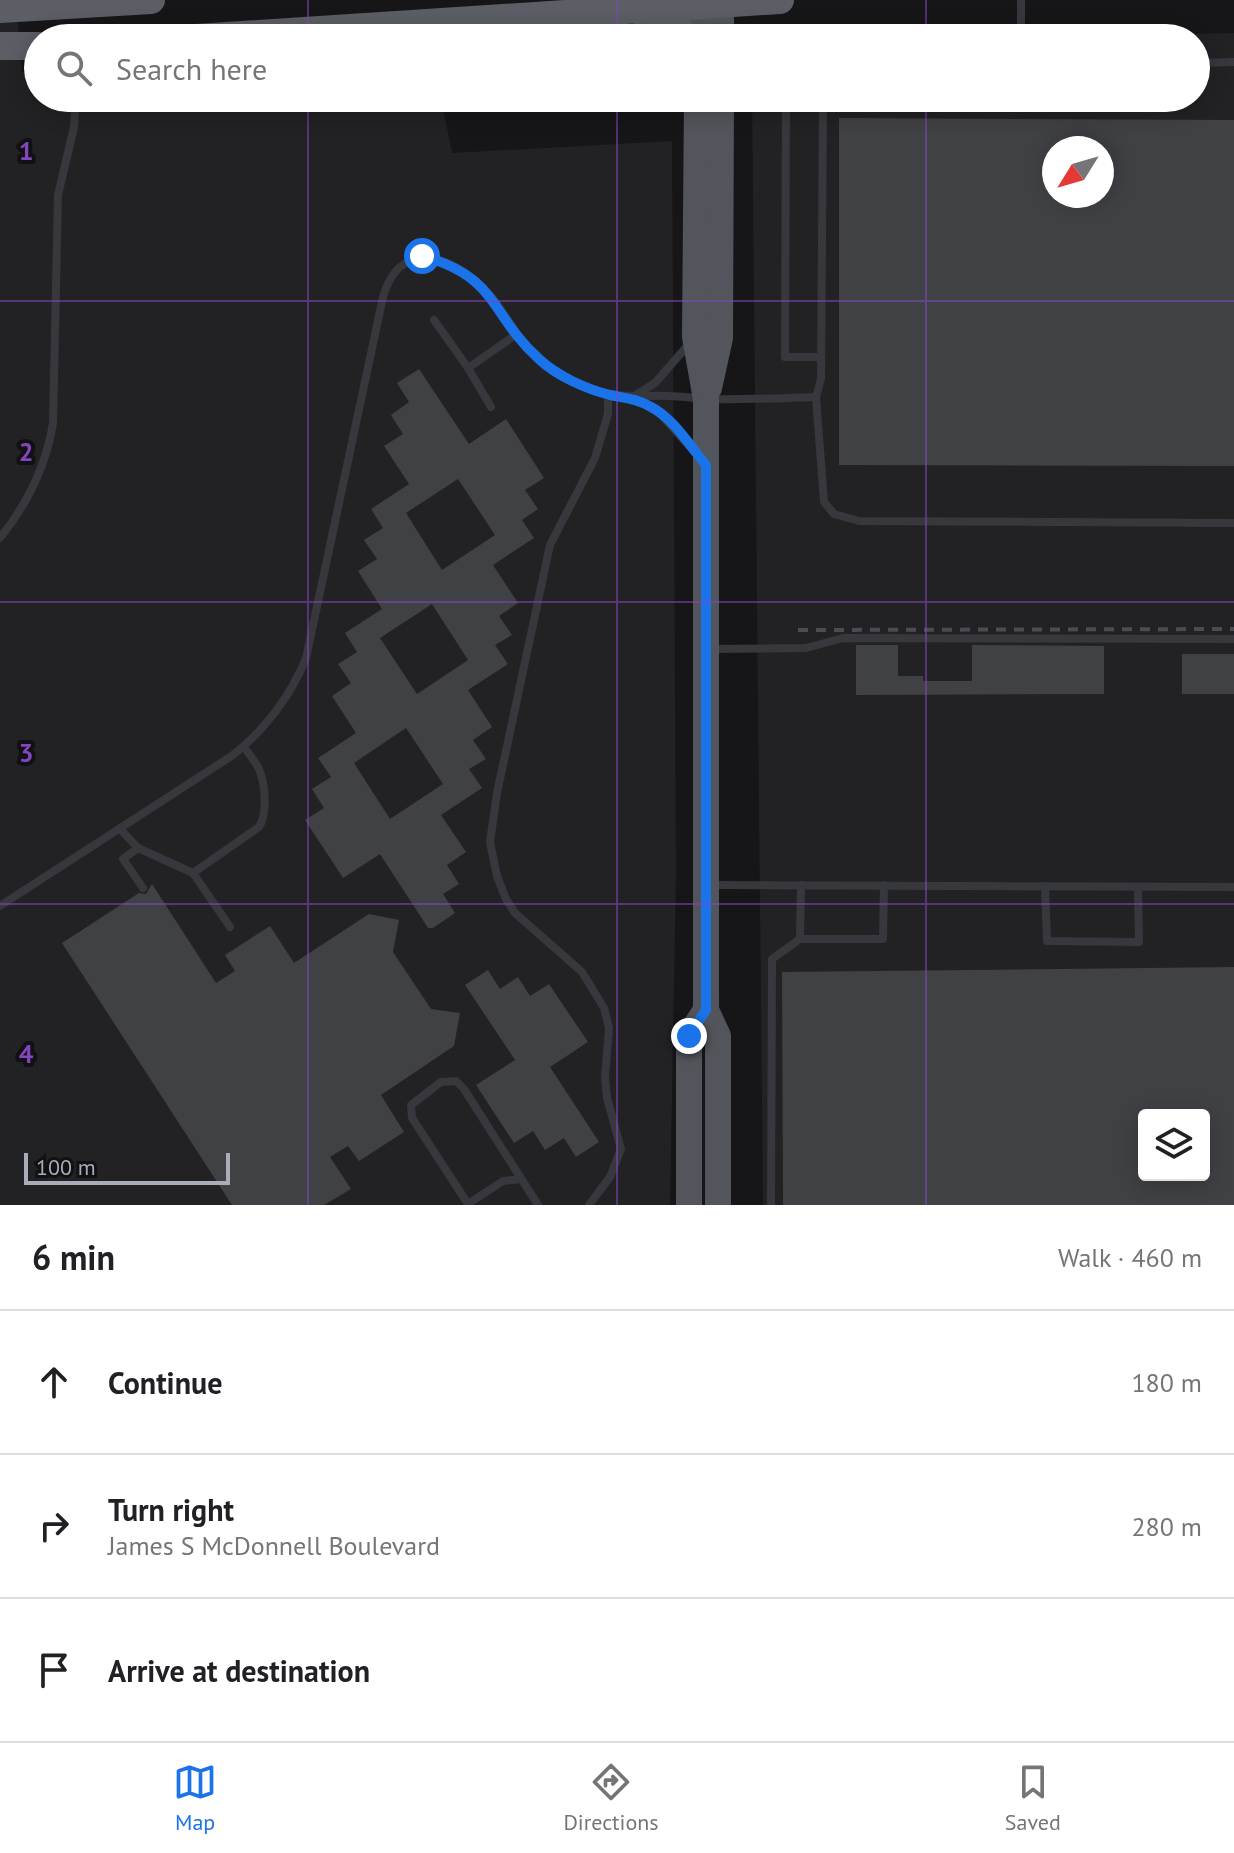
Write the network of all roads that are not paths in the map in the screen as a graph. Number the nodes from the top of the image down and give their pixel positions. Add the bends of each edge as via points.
1 (151, 0) edge
2 (780, 0) edge
3 (1021, 0) edge
4 (709, 2) edge
5 (0, 9) edge
6 (633, 9) junction
7 (407, 24) edge
8 (671, 24) edge
9 (702, 24) edge
10 (716, 24) edge
11 (1021, 24) edge
12 (0, 46) edge
13 (24, 47) edge
14 (1234, 62) edge
15 (1210, 63) edge
16 (75, 112) edge
17 (697, 112) edge
18 (721, 112) edge
19 (786, 112) edge
20 (823, 112) edge
21 (434, 320) dead end
22 (517, 334) junction
23 (695, 337) junction
24 (821, 357) junction
25 (468, 368) junction
26 (608, 394) junction
27 (816, 397) junction
28 (632, 398) junction
29 (706, 399) junction
30 (491, 407) dead end
31 (706, 465) junction
32 (1234, 523) edge
33 (0, 538) edge
34 (1234, 639) edge
35 (706, 650) junction
36 (244, 747) junction
37 (120, 829) junction
38 (138, 848) junction
39 (193, 873) junction
40 (706, 885) junction
41 (801, 885) junction
42 (884, 885) junction
43 (1045, 886) junction
44 (1138, 887) junction
45 (1234, 887) edge
46 (143, 888) dead end
47 (0, 906) edge
48 (230, 927) dead end
49 (800, 939) junction
50 (706, 1010) junction
51 (521, 1179) junction
52 (538, 1205) edge
53 (589, 1205) edge
54 (689, 1205) edge
55 (718, 1205) edge
56 (771, 1205) edge

1 - 5 highway
2 - 4 highway
3 - 11 lane
4 - 6 highway
4 - 9 main road
4 - 10 main road
6 - 7 highway
6 - 8 highway
12 - 13 highway
14 - 15 lane
16 - 33 lane via 58,195 51,434 38,480
17 - 23 main road
18 - 29 main road via 720,338
19 - 24 lane via 785,357
20 - 24 lane
21 - 25 lane
22 - 25 lane
22 - 26 lane via 554,371
22 - 36 lane via 472,277 447,263 422,256 393,274 378,318 306,658 290,691
23 - 28 lane via 655,383
23 - 29 main road
24 - 27 lane
25 - 30 lane
26 - 28 lane
26 - 53 lane via 595,458 550,545 490,842 497,876 515,913 582,972 604,1008 609,1028 606,1087 621,1149 610,1177
27 - 29 lane
27 - 32 lane via 824,502 834,514 859,521
28 - 29 lane
28 - 31 lane via 655,408
29 - 31 main road
31 - 35 main road
34 - 35 lane via 843,638 806,648
35 - 40 main road
36 - 37 lane
36 - 39 lane via 262,780 264,819
37 - 38 lane
37 - 47 lane
38 - 39 lane
38 - 46 lane via 123,859
39 - 48 lane
40 - 41 lane
40 - 50 main road
41 - 42 lane
41 - 49 lane
42 - 43 lane
42 - 49 lane via 883,939
43 - 44 lane
43 - 44 lane via 1047,941 1124,942 1139,942
44 - 45 lane
49 - 56 lane via 772,959
50 - 54 main road via 689,1036
50 - 55 main road via 718,1036
51 - 51 lane via 503,1181 468,1204 412,1118 411,1105 441,1082 456,1081
51 - 52 lane

